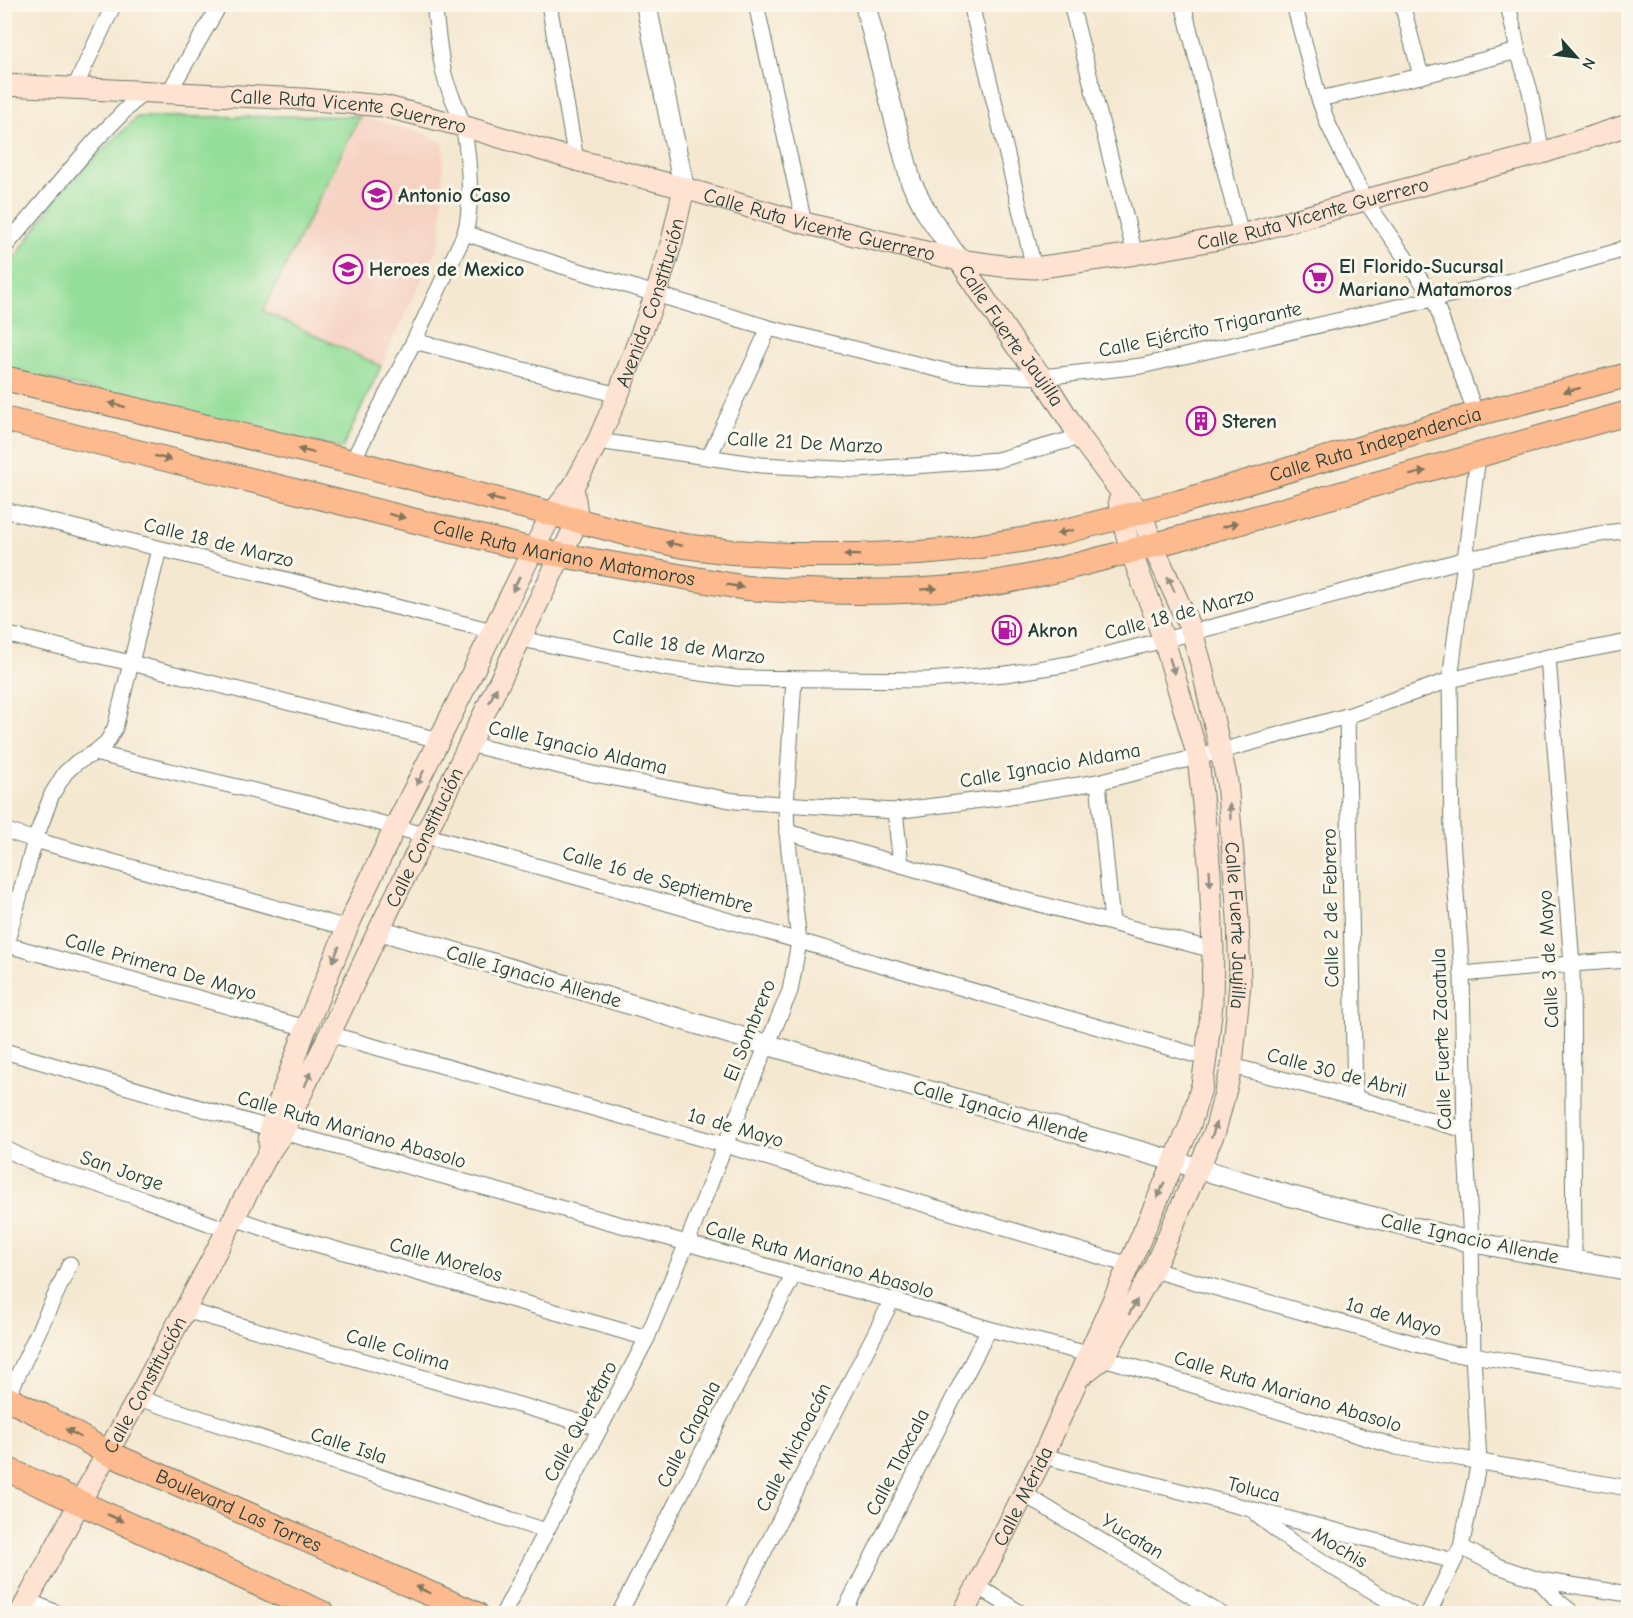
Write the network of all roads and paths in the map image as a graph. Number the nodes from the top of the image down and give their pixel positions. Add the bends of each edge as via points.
1 (114, 4) edge
2 (220, 4) edge
3 (434, 4) edge
4 (549, 4) edge
5 (646, 4) edge
6 (756, 4) edge
7 (866, 4) edge
8 (971, 4) edge
9 (1071, 4) edge
10 (1183, 4) edge
11 (1294, 4) edge
12 (1402, 4) edge
13 (1508, 4) edge
14 (1518, 51) junction
15 (1421, 76) junction
16 (4, 84) edge
17 (75, 87) junction
18 (143, 92) junction
19 (169, 92) junction
20 (1319, 99) junction
21 (1629, 125) edge
22 (463, 126) junction
23 (1542, 153) junction
24 (576, 160) junction
25 (684, 188) junction
26 (1365, 200) junction
27 (804, 223) junction
28 (465, 233) junction
29 (1241, 235) junction
30 (1629, 246) edge
31 (4, 248) edge
32 (1135, 254) junction
33 (959, 260) junction
34 (1034, 268) junction
35 (656, 294) junction
36 (1434, 299) junction
37 (769, 328) junction
38 (414, 340) junction
39 (1629, 375) edge
40 (1042, 377) junction
41 (4, 378) edge
42 (618, 395) junction
43 (1629, 413) edge
44 (1476, 414) junction
45 (4, 419) edge
46 (1080, 437) junction
47 (598, 441) junction
48 (1478, 456) junction
49 (709, 458) junction
50 (352, 462) junction
51 (573, 487) junction
52 (4, 510) edge
53 (552, 513) junction
54 (1132, 515) junction
55 (578, 520) junction
56 (1629, 530) edge
57 (159, 549) junction
58 (1142, 549) junction
59 (532, 550) junction
60 (561, 556) junction
61 (1466, 559) junction
62 (493, 631) junction
63 (1192, 632) junction
64 (4, 634) edge
65 (521, 639) junction
66 (1164, 640) junction
67 (1629, 642) edge
68 (1548, 657) junction
69 (131, 663) junction
70 (794, 679) junction
71 (1450, 680) junction
72 (1347, 716) junction
73 (439, 740) junction
74 (468, 744) junction
75 (1221, 751) junction
76 (94, 753) junction
77 (1198, 757) junction
78 (1098, 782) junction
79 (786, 806) junction
80 (895, 811) junction
81 (395, 827) junction
82 (4, 830) edge
83 (787, 832) junction
84 (425, 835) junction
85 (35, 840) junction
86 (901, 865) junction
87 (1112, 922) junction
88 (347, 928) junction
89 (379, 930) junction
90 (799, 942) junction
91 (5, 947) edge
92 (1213, 950) junction
93 (1629, 960) edge
94 (1572, 964) junction
95 (1462, 974) junction
96 (306, 1028) junction
97 (329, 1034) junction
98 (768, 1045) junction
99 (4, 1051) edge
100 (1206, 1058) junction
101 (1232, 1066) junction
102 (1355, 1098) junction
103 (276, 1130) junction
104 (1465, 1130) junction
105 (724, 1145) junction
106 (4, 1148) edge
107 (1174, 1161) junction
108 (1199, 1169) junction
109 (231, 1224) junction
110 (1471, 1242) junction
111 (687, 1243) junction
112 (1574, 1260) junction
113 (70, 1264) dead end
114 (1129, 1265) junction
115 (1153, 1270) junction
116 (1629, 1270) edge
117 (794, 1275) junction
118 (892, 1300) junction
119 (185, 1310) junction
120 (989, 1329) junction
121 (647, 1338) junction
122 (1473, 1355) junction
123 (1096, 1356) junction
124 (1629, 1382) edge
125 (6, 1398) edge
126 (138, 1398) junction
127 (600, 1428) junction
128 (108, 1453) junction
129 (1043, 1456) junction
130 (1479, 1462) junction
131 (4, 1468) edge
132 (1629, 1488) edge
133 (1024, 1494) junction
134 (80, 1502) junction
135 (1251, 1510) junction
136 (546, 1531) junction
137 (1461, 1547) junction
138 (1454, 1562) junction
139 (1539, 1581) junction
140 (977, 1586) junction
141 (1629, 1594) edge
142 (23, 1606) edge
143 (59, 1614) edge
144 (324, 1614) edge
145 (476, 1614) edge
146 (503, 1614) edge
147 (619, 1614) edge
148 (732, 1614) edge
149 (843, 1614) edge
150 (963, 1614) edge
151 (1022, 1614) edge
152 (1221, 1614) edge
153 (1411, 1614) edge
154 (1428, 1614) edge
155 (1574, 1614) edge

1 - 17 street
2 - 19 street
3 - 22 street via 444,73
4 - 24 street
5 - 25 street, Avenida Constitución
6 - 27 street
7 - 33 street, Calle Fuerte Jaujilla via 911,182
8 - 34 street
9 - 32 street
10 - 29 street
11 - 20 street
12 - 15 street
13 - 14 street
14 - 15 street
14 - 23 street
15 - 20 street
16 - 17 main road, Calle Ruta Vicente Guerrero
17 - 18 main road, Calle Ruta Vicente Guerrero
18 - 19 main road, Calle Ruta Vicente Guerrero
18 - 31 street via 93,143
19 - 22 main road, Calle Ruta Vicente Guerrero via 356,102
20 - 26 street
21 - 23 main road, Calle Ruta Vicente Guerrero
22 - 24 main road, Calle Ruta Vicente Guerrero
22 - 28 street via 470,217
23 - 26 main road, Calle Ruta Vicente Guerrero
24 - 25 main road, Calle Ruta Vicente Guerrero
25 - 27 main road, Calle Ruta Vicente Guerrero
25 - 35 main road, Avenida Constitución
26 - 29 main road, Calle Ruta Vicente Guerrero
26 - 36 street
27 - 33 main road, Calle Ruta Vicente Guerrero
28 - 35 street, Calle Ejército Trigarante
28 - 38 street
29 - 32 main road, Calle Ruta Vicente Guerrero
30 - 36 street, Calle Ejército Trigarante via 1532,276
32 - 34 main road, Calle Ruta Vicente Guerrero
33 - 34 main road, Calle Ruta Vicente Guerrero
33 - 40 main road, Calle Fuerte Jaujilla via 1017,347
35 - 37 street, Calle Ejército Trigarante
35 - 42 main road, Avenida Constitución
36 - 40 street, Calle Ejército Trigarante via 1141,366
36 - 44 street
37 - 40 street, Calle Ejército Trigarante via 953,373
37 - 49 street
38 - 42 street
38 - 50 street
39 -> 44 main road, Calle Ruta Independencia
40 - 46 main road, Calle Fuerte Jaujilla
50 -> 41 main road, Calle Ruta Mariano Matamoros
42 - 47 main road, Avenida Constitución
43 - 48 main road, Calle Ruta Independencia
44 - 54 main road, Calle Ruta Independencia
45 -> 59 main road, Calle Ruta Mariano Matamoros
46 - 49 street, Calle 21 De Marzo via 997,460 858,470
46 - 54 main road, Calle Fuerte Jaujilla via 1118,488
47 - 49 street, Calle 21 De Marzo
47 - 51 main road, Avenida Constitución
58 -> 48 main road, Calle Ruta Independencia
48 - 61 street, Calle Fuerte Zacatula
53 -> 50 main road, Calle Ruta Mariano Matamoros
51 - 53 main road, Avenida Constitución
51 - 55 main road
52 - 57 street, Calle 18 de Marzo
53 - 55 main road, Calle Ruta Mariano Matamoros
53 - 59 main road, Calle Constitución
54 -> 55 main road, Calle Ruta Mariano Matamoros via 1021,540 953,550 870,555 732,552 675,544
54 - 58 main road, Calle Fuerte Jaujilla
55 - 60 main road, Calle Constitución
56 - 61 street, Calle 18 de Marzo
57 - 62 street, Calle 18 de Marzo
57 - 69 street
60 -> 58 main road, Calle Ruta Mariano Matamoros via 746,588 847,593 966,587 1035,576
63 -> 58 main road, Calle Fuerte Jaujilla
58 - 66 main road, Calle Fuerte Jaujilla via 1148,595
59 - 60 main road, Calle Ruta Mariano Matamoros
59 -> 62 main road, Calle Constitución
60 - 65 main road, Calle Constitución
61 - 63 street, Calle 18 de Marzo
61 - 71 street, Calle Fuerte Zacatula
62 - 73 main road, Calle Constitución
63 - 66 street, Calle 18 de Marzo
63 - 75 main road, Calle Fuerte Jaujilla
64 - 69 street
65 - 70 street, Calle 18 de Marzo via 664,668 737,678
74 -> 65 main road, Calle Constitución
66 - 70 street, Calle 18 de Marzo via 1069,664 1006,674 927,680
66 -> 77 main road, Calle Fuerte Jaujilla
67 - 68 street, Calle Ignacio Aldama
68 - 71 street, Calle Ignacio Aldama
68 - 94 street, Calle 3 de Mayo
69 - 73 street
69 - 76 street via 115,728
70 - 79 street, El Sombrero
71 - 72 street, Calle Ignacio Aldama
71 - 95 street, Calle Fuerte Zacatula via 1452,839
72 - 75 street, Calle Ignacio Aldama
72 - 102 street, Calle 2 de Febrero
73 -> 81 main road, Calle Constitución
74 - 79 street, Calle Ignacio Aldama via 615,778 735,801
74 - 84 main road, Calle Constitución
75 - 77 street, Calle Ignacio Aldama
101 -> 75 main road, Calle Fuerte Jaujilla via 1240,983 1238,918
76 - 81 street, Calle 16 de Septiembre
76 - 85 street via 65,773 52,794
77 - 78 street, Calle Ignacio Aldama
77 -> 92 main road, Calle Fuerte Jaujilla via 1210,872
78 - 80 street, Calle Ignacio Aldama
78 - 87 street
79 - 80 street, Calle Ignacio Aldama
79 - 83 street, El Sombrero
80 - 86 street
81 - 84 street, Calle 16 de Septiembre
81 - 88 main road, Calle Constitución
82 - 85 street
83 - 86 street
83 - 90 street, El Sombrero
84 - 89 main road, Calle Constitución
84 - 90 street, Calle 16 de Septiembre
85 - 88 street
85 - 91 street
86 - 87 street
87 - 92 street
88 -> 96 main road, Calle Constitución
89 - 97 main road, Calle Constitución
89 - 98 street, Calle Ignacio Allende
90 - 98 street, El Sombrero via 790,991
90 - 100 street, Calle 16 de Septiembre
91 - 96 street, Calle Primera De Mayo
92 - 100 main road, Calle Fuerte Jaujilla
93 - 94 street
94 - 95 street
94 - 112 street, Calle 3 de Mayo
95 - 104 street, Calle Fuerte Zacatula
96 - 103 main road, Calle Constitución
103 -> 97 main road, Calle Constitución
97 - 105 street, 1a de Mayo
98 - 105 street, El Sombrero
98 - 107 street, Calle Ignacio Allende
99 - 103 street, Calle Ruta Mariano Abasolo
100 - 107 main road, Calle Fuerte Jaujilla via 1190,1125
101 - 102 street, Calle 30 de Abril
108 -> 101 main road, Calle Fuerte Jaujilla via 1215,1131
102 - 104 street, Calle 30 de Abril
103 - 109 main road, Calle Constitución via 268,1154
103 - 111 street, Calle Ruta Mariano Abasolo
104 - 110 street, Calle Fuerte Zacatula
105 - 111 street, El Sombrero
105 - 114 street, 1a de Mayo
106 - 109 street, San Jorge via 38,1165
107 - 108 street, Calle Ignacio Allende
107 -> 114 main road, Calle Fuerte Jaujilla
108 - 110 street, Calle Ignacio Allende
108 - 115 main road, Calle Fuerte Jaujilla
109 - 119 main road, Calle Constitución
109 - 121 street, Calle Morelos
110 - 112 street, Calle Ignacio Allende
110 - 122 street, Calle Fuerte Zacatula
111 - 117 street, Calle Ruta Mariano Abasolo
111 - 121 street, Calle Querétaro
112 - 116 street, Calle Ignacio Allende
113 - 125 street
114 - 123 main road, Calle Fuerte Jaujilla
115 - 122 street, 1a de Mayo via 1452,1354
123 -> 115 main road, Calle Fuerte Jaujilla
117 - 118 street, Calle Ruta Mariano Abasolo
117 - 147 street, Calle Chapala
118 - 120 street, Calle Ruta Mariano Abasolo
118 - 148 street, Calle Michoacán
119 - 126 main road, Calle Constitución
119 - 127 street, Calle Colima
120 - 123 street, Calle Ruta Mariano Abasolo
120 - 149 street, Calle Tlaxcala
121 - 127 street, Calle Querétaro
122 - 124 street, 1a de Mayo
122 - 130 street, Calle Fuerte Zacatula
123 - 129 main road, Calle Mérida via 1078,1378
123 - 130 street, Calle Ruta Mariano Abasolo via 1397,1447
128 -> 125 main road, Boulevard Las Torres
126 - 128 main road, Calle Constitución
126 - 136 street, Calle Isla
127 - 136 street, Calle Querétaro
128 - 134 main road, Calle Constitución
145 -> 128 main road, Boulevard Las Torres
129 - 133 main road, Calle Mérida
129 - 135 street, Toluca
130 - 132 street, Calle Ruta Mariano Abasolo
130 - 137 street, Calle Fuerte Zacatula
131 - 134 main road
133 - 140 main road, Calle Mérida
133 - 152 street, Yucatan
134 - 142 main road, Calle Constitución
134 -> 144 main road
135 - 138 street, Toluca
135 - 153 street, Mochis via 1297,1546
136 - 146 street, Calle Querétaro
137 - 138 street, Calle Fuerte Zacatula
137 - 139 street
138 - 154 street, Calle Fuerte Zacatula
139 - 141 street
139 - 155 street
140 - 150 main road, Calle Mérida
140 - 151 street
142 - 143 street

